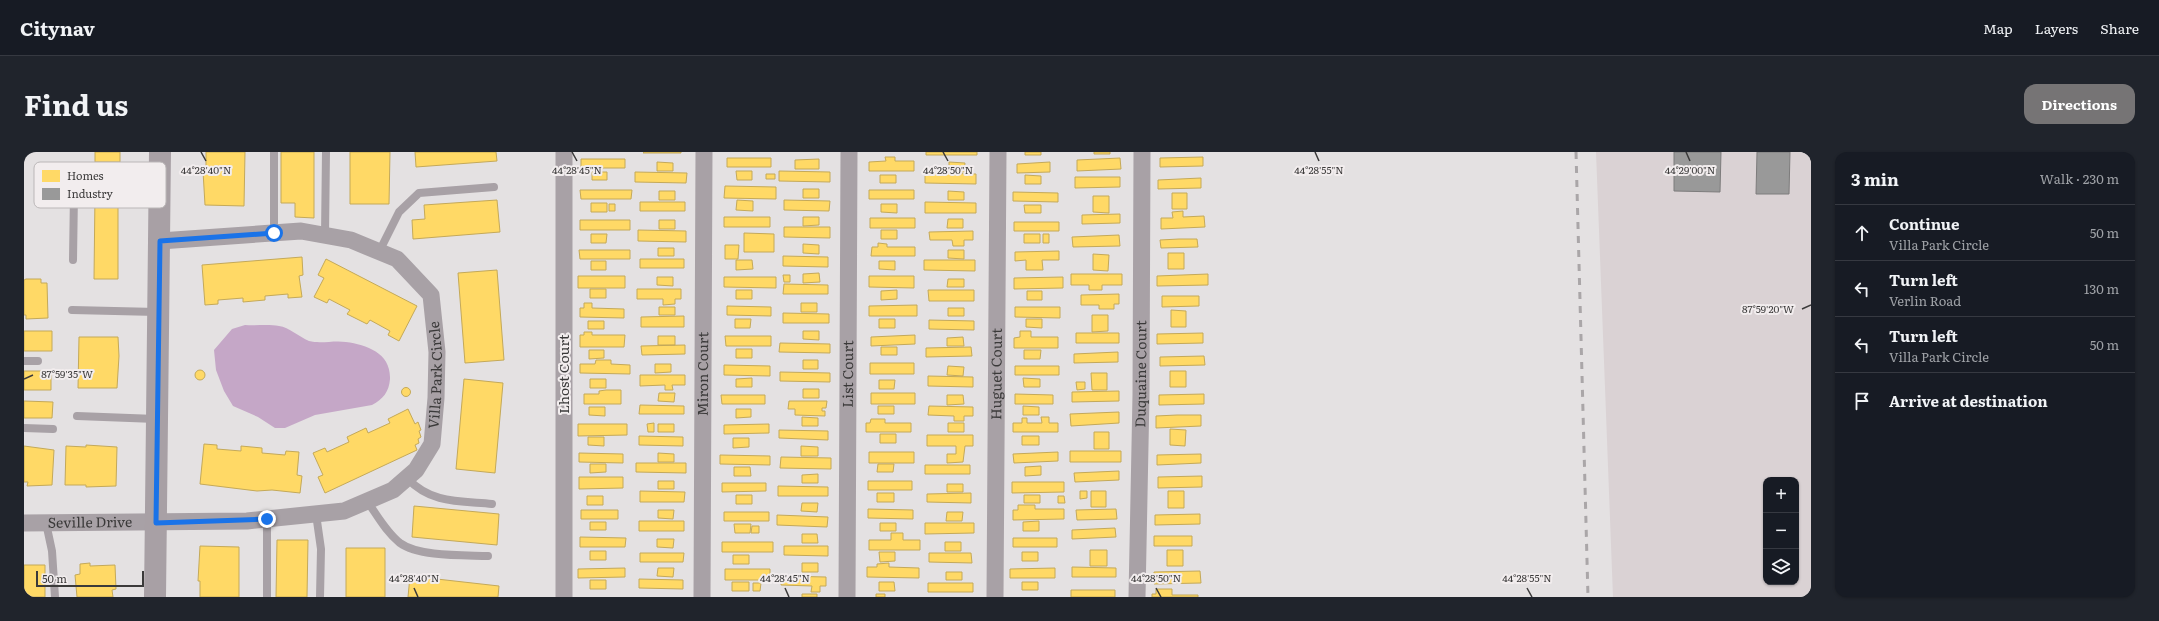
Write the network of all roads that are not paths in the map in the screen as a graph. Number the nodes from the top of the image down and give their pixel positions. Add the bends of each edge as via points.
1 (160, 152) edge
2 (274, 152) edge
3 (326, 152) edge
4 (564, 152) edge
5 (704, 152) edge
6 (849, 152) edge
7 (998, 152) edge
8 (1142, 152) edge
9 (160, 162) edge
10 (494, 187) dead end
11 (74, 208) edge
12 (161, 208) edge
13 (274, 233) junction
14 (325, 235) junction
15 (160, 241) junction
16 (380, 252) junction
17 (73, 260) dead end
18 (72, 310) dead end
19 (159, 312) junction
20 (24, 361) edge
21 (38, 361) dead end
22 (77, 416) dead end
23 (157, 419) junction
24 (24, 428) edge
25 (53, 429) dead end
26 (407, 478) junction
27 (367, 501) junction
28 (492, 504) dead end
29 (316, 514) junction
30 (267, 519) junction
31 (24, 523) edge
32 (46, 523) junction
33 (156, 523) junction
34 (488, 556) dead end
35 (55, 597) edge
36 (155, 597) edge
37 (267, 597) edge
38 (320, 597) edge
39 (564, 597) edge
40 (702, 597) edge
41 (847, 597) edge
42 (995, 597) edge
43 (1137, 597) edge

1 - 9 street
2 - 13 lane
3 - 14 lane
4 - 39 street, Lhost Court
5 - 40 street, Miron Court
6 - 41 street, List Court
7 - 42 street, Huguet Court
8 - 43 street, Duquaine Court
10 - 16 lane via 419,193 399,212
11 - 17 lane
12 - 15 street
13 - 14 street, Villa Park Circle via 301,231
13 - 15 street, Villa Park Circle
14 - 16 street, Villa Park Circle via 351,240
15 - 19 street
16 - 26 street, Villa Park Circle via 397,259 431,295 437,352 432,444 416,470
18 - 19 lane
19 - 23 street
20 - 21 lane
22 - 23 lane
23 - 33 street
24 - 25 lane
26 - 27 street, Villa Park Circle via 393,490
26 - 28 lane via 427,495 440,499
27 - 29 street, Villa Park Circle via 344,511
27 - 34 lane via 383,525 400,543 432,552
29 - 30 street, Villa Park Circle
29 - 38 lane via 321,549
30 - 33 street, Villa Park Circle
30 - 37 lane
31 - 32 street, Seville Drive
32 - 33 street, Seville Drive
32 - 35 lane via 52,552
33 - 36 street

